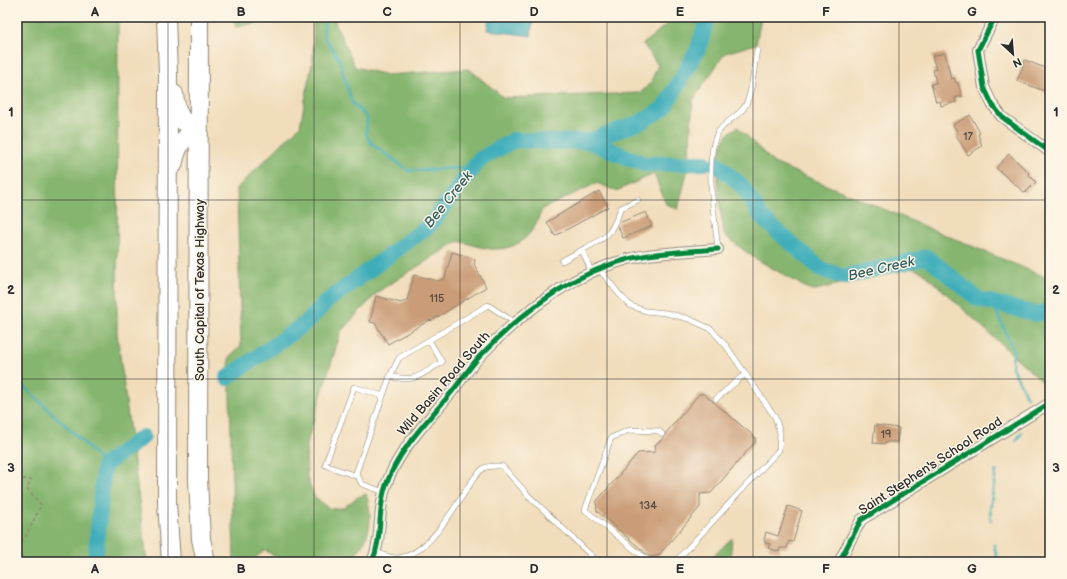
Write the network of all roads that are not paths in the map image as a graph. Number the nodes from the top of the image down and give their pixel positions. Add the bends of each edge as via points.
1 (166, 17) edge
2 (199, 17) edge
3 (994, 17) edge
4 (167, 44) junction
5 (757, 50) dead end
6 (199, 131) junction
7 (1050, 152) edge
8 (167, 192) junction
9 (638, 200) dead end
10 (718, 249) joint
11 (582, 250) junction
12 (562, 261) dead end
13 (596, 271) junction
14 (514, 322) junction
15 (429, 340) junction
16 (745, 374) junction
17 (390, 376) junction
18 (382, 396) junction
19 (716, 399) dead end
20 (1050, 403) edge
21 (662, 434) dead end
22 (356, 476) junction
23 (384, 492) junction
24 (201, 539) junction
25 (376, 552) junction
26 (394, 560) edge
27 (171, 562) edge
28 (206, 562) edge
29 (209, 562) edge
30 (372, 562) edge
31 (598, 562) edge
32 (650, 562) edge
33 (675, 562) edge
34 (839, 562) edge

1 - 4 highway
2 - 6 highway, South Capital of Texas Highway
3 - 7 street via 978,50 984,87 1002,117
4 - 6 highway via 179,114 187,126
4 - 8 highway
5 - 10 lane via 746,106 723,126 714,145 711,171
6 - 8 highway via 185,137 179,144
6 - 24 highway, South Capital of Texas Highway via 198,479
8 - 27 highway via 167,495
9 - 11 lane via 621,208 609,234
10 - 13 street, Wild Basin Road South via 648,255
11 - 12 lane
11 - 13 lane
13 - 14 street, Wild Basin Road South via 550,294
13 - 16 lane via 631,306 689,319 711,329
14 - 15 lane via 488,306
14 - 23 street, Wild Basin Road South via 479,357 404,448
15 - 17 lane via 399,358
15 - 17 lane via 442,362 416,378 408,380
16 - 19 lane
16 - 33 lane via 775,417 780,434 779,450
17 - 18 lane
18 - 22 lane via 356,467
18 - 22 lane via 354,387 325,465
20 - 34 street, Saint Stephen's School Road via 862,520
21 - 32 lane via 660,431 629,430 611,438 585,510
22 - 23 lane via 362,484
23 - 25 street, Wild Basin Road South
24 - 28 highway, South Capital of Texas Highway
24 - 29 highway
25 - 26 lane
25 - 30 street, Wild Basin Road South
26 - 31 lane via 403,558 428,542 476,475 485,467 502,466 528,495

